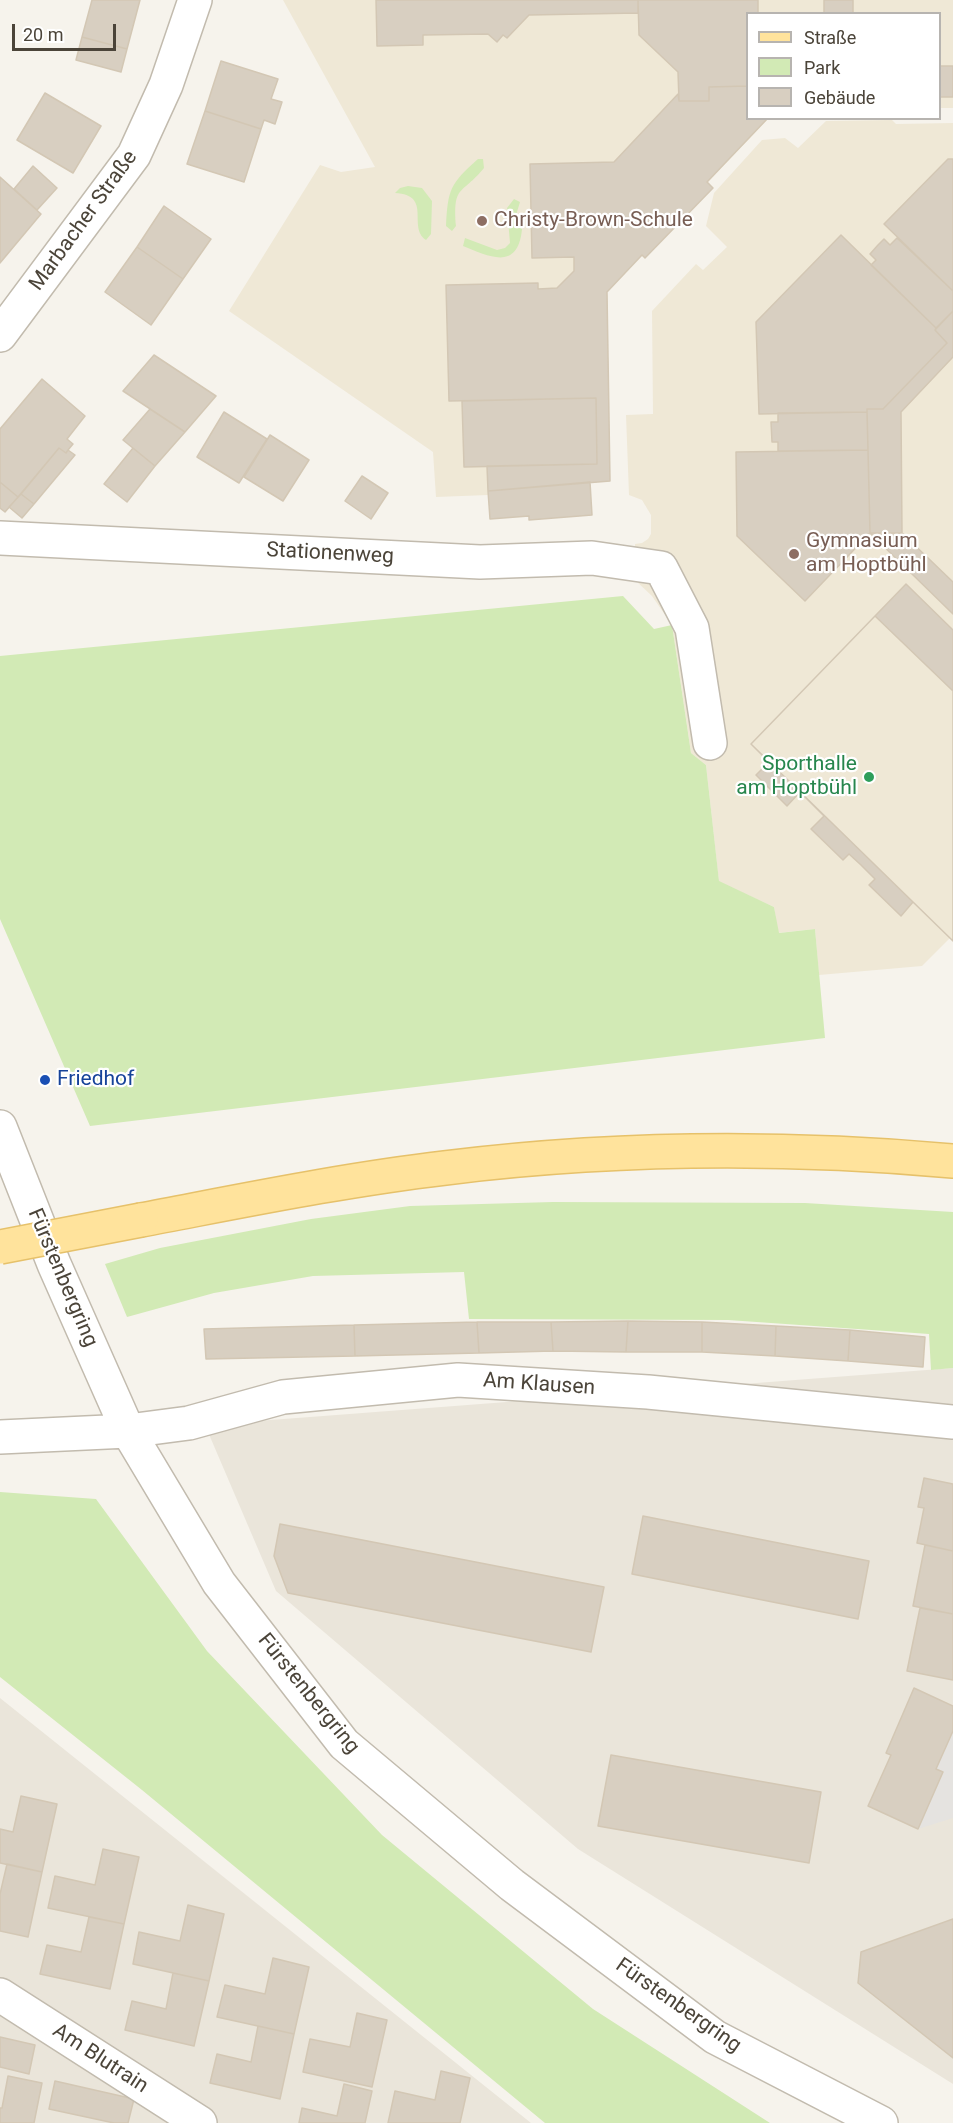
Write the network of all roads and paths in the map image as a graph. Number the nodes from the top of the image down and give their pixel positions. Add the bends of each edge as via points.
1 (195, 0) edge
2 (0, 335) edge
3 (0, 538) edge
4 (710, 743) dead end
5 (0, 1127) edge
6 (953, 1161) edge
7 (0, 1247) edge
8 (953, 1422) edge
9 (128, 1431) junction
10 (0, 1437) edge
11 (0, 1995) edge
12 (200, 2123) edge
13 (881, 2123) edge

1 - 2 street, Marbacher Straße via 166,85 134,155
3 - 4 street, Stationenweg via 480,562 592,558 660,568 692,628
5 - 9 street, Fürstenbergring via 54,1264
6 - 7 main road, bridge via 748,1150 546,1158 345,1182
8 - 9 street, Am Klausen via 648,1392 458,1380 283,1397 189,1423
9 - 10 street, Am Klausen
9 - 13 street, Fürstenbergring via 219,1583 344,1744 512,1885 715,2037
11 - 12 street, Am Blutrain

